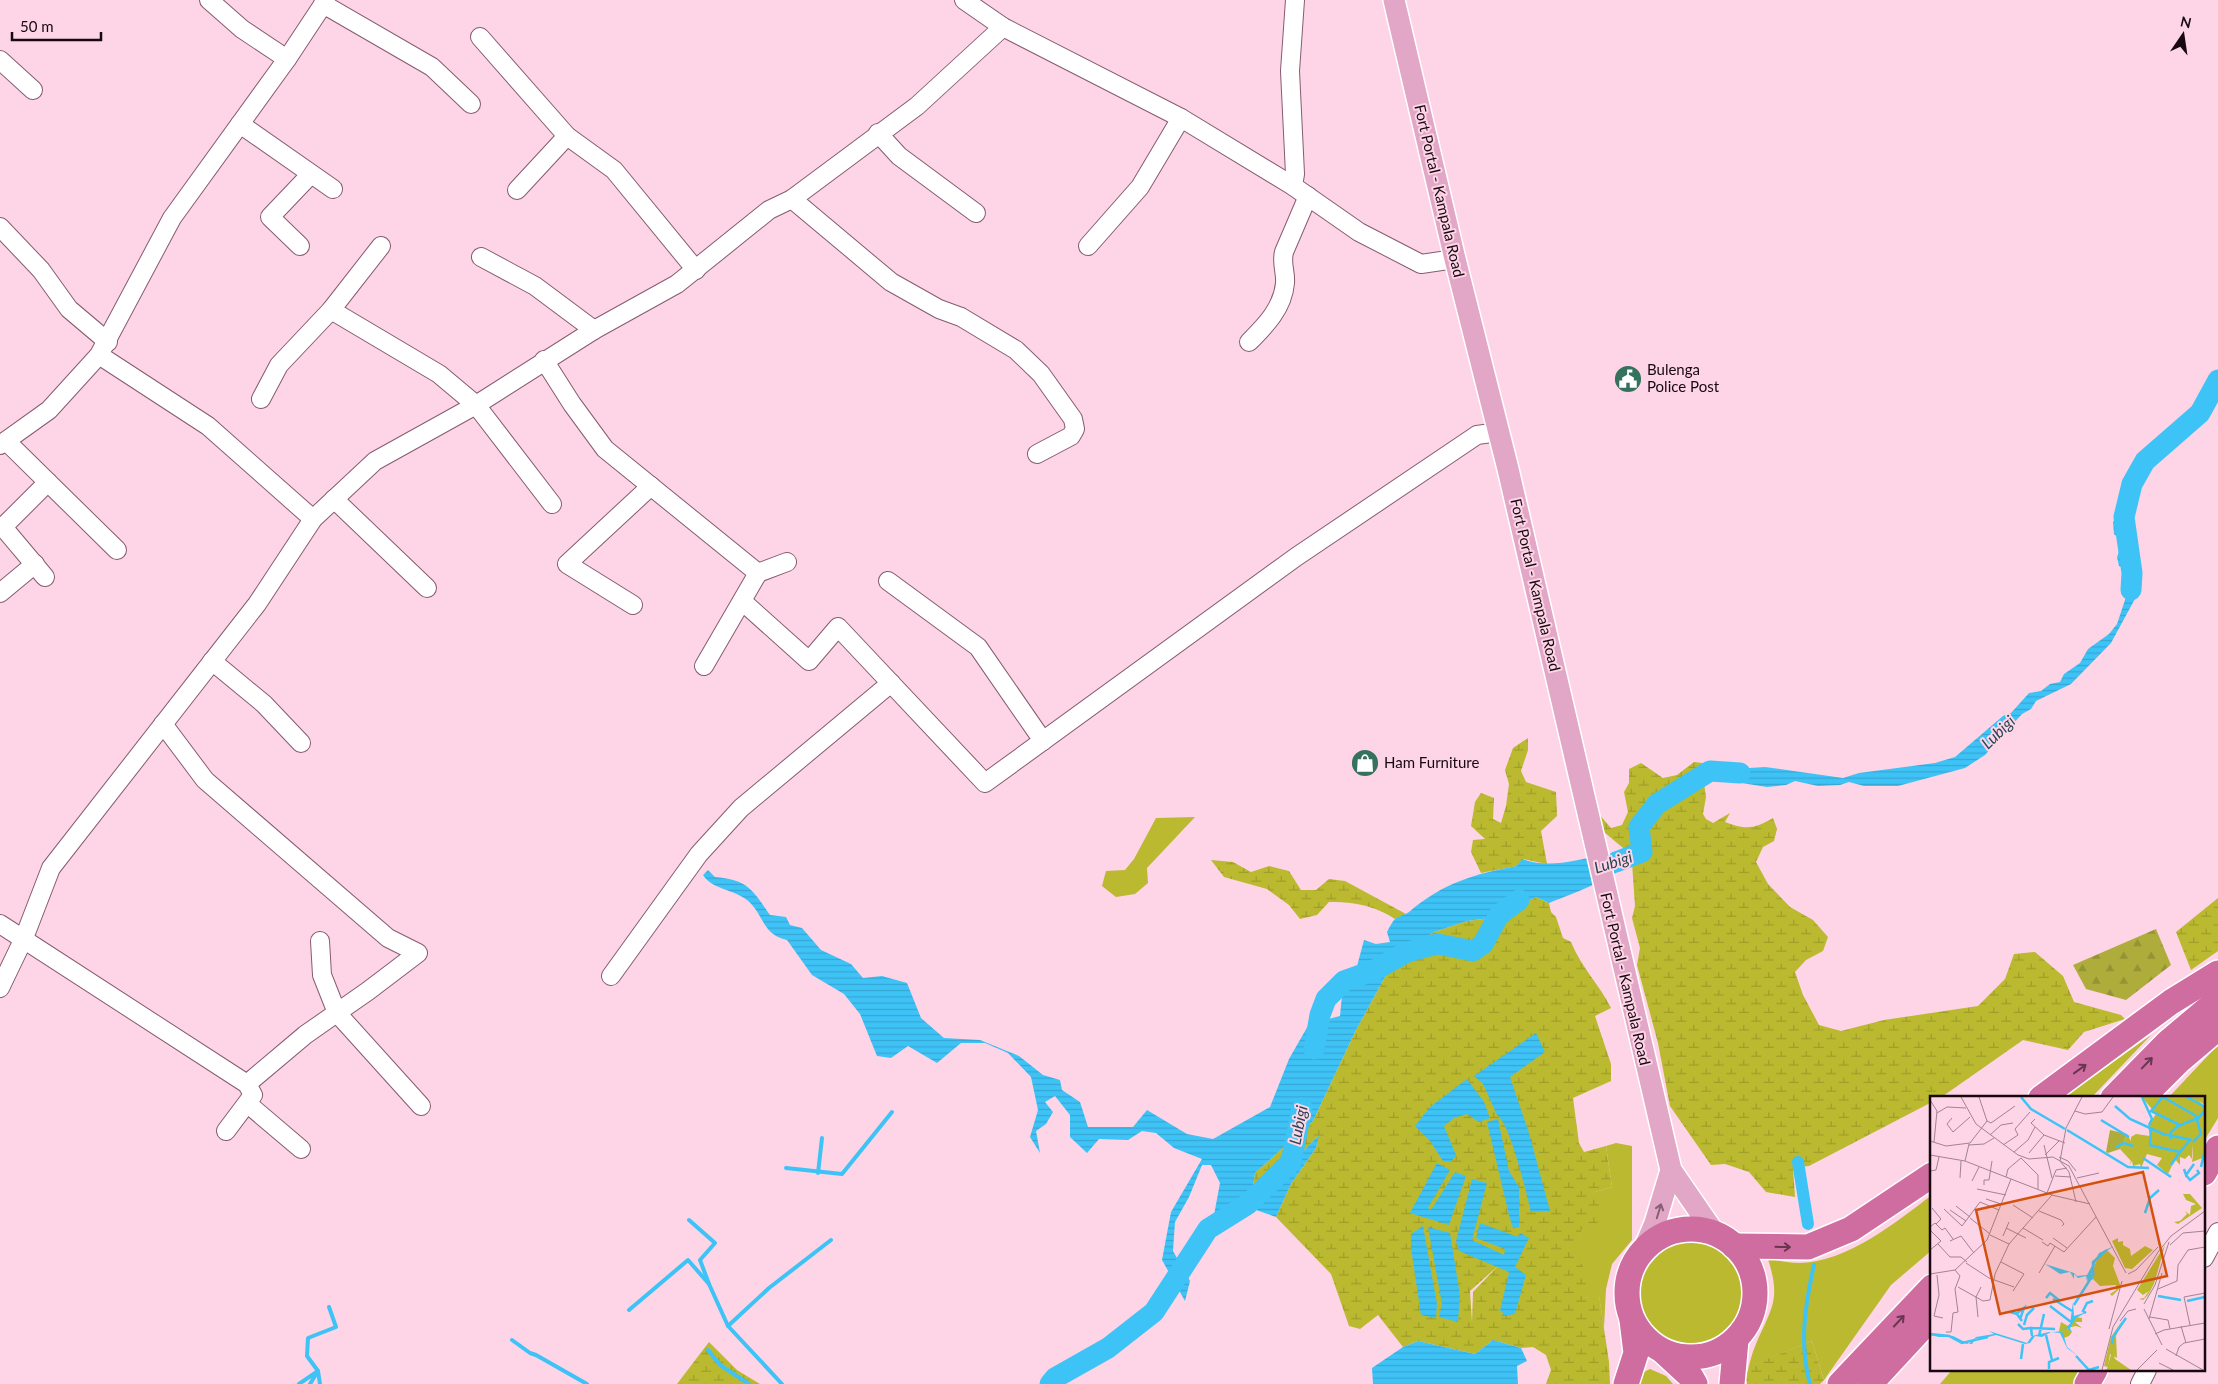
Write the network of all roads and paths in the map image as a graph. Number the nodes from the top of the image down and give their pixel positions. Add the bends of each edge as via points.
1 (209, 0) edge
2 (964, 0) edge
3 (1295, 0) edge
4 (1394, 0) edge
5 (324, 2) edge
6 (1003, 27) junction
7 (480, 37) dead end
8 (0, 60) edge
9 (287, 60) junction
10 (33, 90) dead end
11 (471, 104) dead end
12 (1181, 118) junction
13 (240, 124) junction
14 (878, 133) junction
15 (567, 136) junction
16 (311, 174) junction
17 (333, 189) dead end
18 (517, 190) dead end
19 (1300, 191) junction
20 (792, 199) junction
21 (976, 213) dead end
22 (0, 226) edge
23 (300, 246) dead end
24 (381, 246) dead end
25 (1088, 246) dead end
26 (481, 257) dead end
27 (1455, 259) junction
28 (696, 270) junction
29 (331, 310) junction
30 (594, 330) junction
31 (1249, 342) dead end
32 (103, 348) junction
33 (544, 360) junction
34 (261, 399) dead end
35 (476, 405) junction
36 (1499, 432) junction
37 (3, 443) edge
38 (1037, 454) dead end
39 (48, 482) junction
40 (651, 486) junction
41 (334, 500) junction
42 (552, 504) dead end
43 (313, 519) junction
44 (117, 550) dead end
45 (787, 562) dead end
46 (758, 573) junction
47 (888, 581) dead end
48 (427, 588) dead end
49 (0, 594) edge
50 (742, 601) junction
51 (633, 605) dead end
52 (212, 661) junction
53 (704, 666) dead end
54 (891, 683) junction
55 (163, 724) junction
56 (1043, 741) junction
57 (301, 743) dead end
58 (0, 924) edge
59 (24, 938) junction
60 (320, 941) dead end
61 (2218, 973) edge
62 (611, 976) dead end
63 (0, 988) edge
64 (2218, 1000) edge
65 (337, 1013) junction
66 (2218, 1028) edge
67 (247, 1084) junction
68 (2044, 1096) edge
69 (2115, 1096) edge
70 (2144, 1096) edge
71 (248, 1104) junction
72 (421, 1106) dead end
73 (226, 1131) dead end
74 (2218, 1148) edge
75 (301, 1149) dead end
76 (2206, 1169) edge
77 (1671, 1170) junction
78 (1930, 1176) edge
79 (2218, 1232) edge
80 (1725, 1240) junction
81 (1644, 1249) junction
82 (2206, 1254) edge
83 (1930, 1289) edge
84 (1930, 1319) edge
85 (1632, 1320) junction
86 (1736, 1340) junction
87 (1662, 1351) junction
88 (2094, 1372) edge
89 (2146, 1372) edge
90 (1872, 1382) edge
91 (1626, 1384) edge
92 (1695, 1384) edge
93 (1732, 1384) edge
94 (1840, 1384) edge
95 (2087, 1384) edge
96 (2140, 1384) edge

1 - 9 street via 242,29
2 - 6 street
3 - 19 street via 1290,71 1295,174
4 - 27 main road, Fort Portal - Kampala Road
5 - 9 street
5 - 11 street via 432,67
6 - 12 street
6 - 14 street via 917,106
7 - 15 street
8 - 10 street
9 - 13 street
12 - 19 street
12 - 25 street via 1140,187
13 - 16 street
13 - 32 street via 172,218
14 - 20 street
14 - 21 street via 899,156
15 - 18 street
15 - 28 street via 614,170
16 - 17 street
16 - 23 street via 270,218
19 - 27 street via 1359,232 1421,264
19 - 31 street via 1282,261 1285,285 1280,304 1269,322
20 - 28 street via 769,210
20 - 38 street via 890,282 939,309 961,317 1016,350 1041,374 1072,419 1074,429 1071,436
22 - 32 street via 41,270
24 - 29 street
26 - 30 street via 535,286
27 - 36 main road, Fort Portal - Kampala Road
28 - 30 street
29 - 34 street via 279,365
29 - 35 street via 438,374
30 - 33 street
32 - 37 street via 49,410
32 - 43 street via 208,426
33 - 35 street
33 - 40 street via 605,449
35 - 41 street via 375,461
35 - 42 street
36 - 56 street via 1477,435 1312,546
36 - 77 main road, Fort Portal - Kampala Road
37 - 39 street
39 - 44 street
39 - 49 street via 3,527 40,570
40 - 46 street
40 - 51 street via 568,564
41 - 43 street
41 - 48 street
43 - 52 street via 257,604
45 - 46 street
46 - 50 street
47 - 56 street via 978,647
50 - 53 street
50 - 54 street via 809,661 838,627
52 - 55 street
52 - 57 street via 264,704
54 - 56 street via 985,783
54 - 62 street via 741,808 699,854
55 - 59 street via 52,868
55 - 65 street via 205,780 388,938 418,952
58 - 59 street
59 - 63 street
59 - 67 street
60 - 65 street via 322,975
68 -> 61 highway via 2171,1002
69 -> 64 highway via 2168,1042
65 - 67 street via 305,1035
65 - 72 street
66 - 70 highway
67 - 71 street via 252,1095
71 - 73 street
71 - 75 street
74 - 76 highway
77 - 80 main road
81 -> 77 main road
80 -> 78 highway via 1808,1247 1851,1229
79 - 82 street
80 - 81 highway via 1696,1229 1677,1230
80 - 86 highway via 1749,1267 1755,1293 1753,1310
81 - 85 highway via 1633,1265 1627,1283 1627,1302
94 -> 83 highway
84 - 90 highway
85 - 87 highway via 1645,1338
85 - 91 highway via 1636,1353
86 - 87 highway via 1720,1351 1701,1357
86 - 93 highway
87 - 92 highway
88 - 95 highway
89 - 96 street

